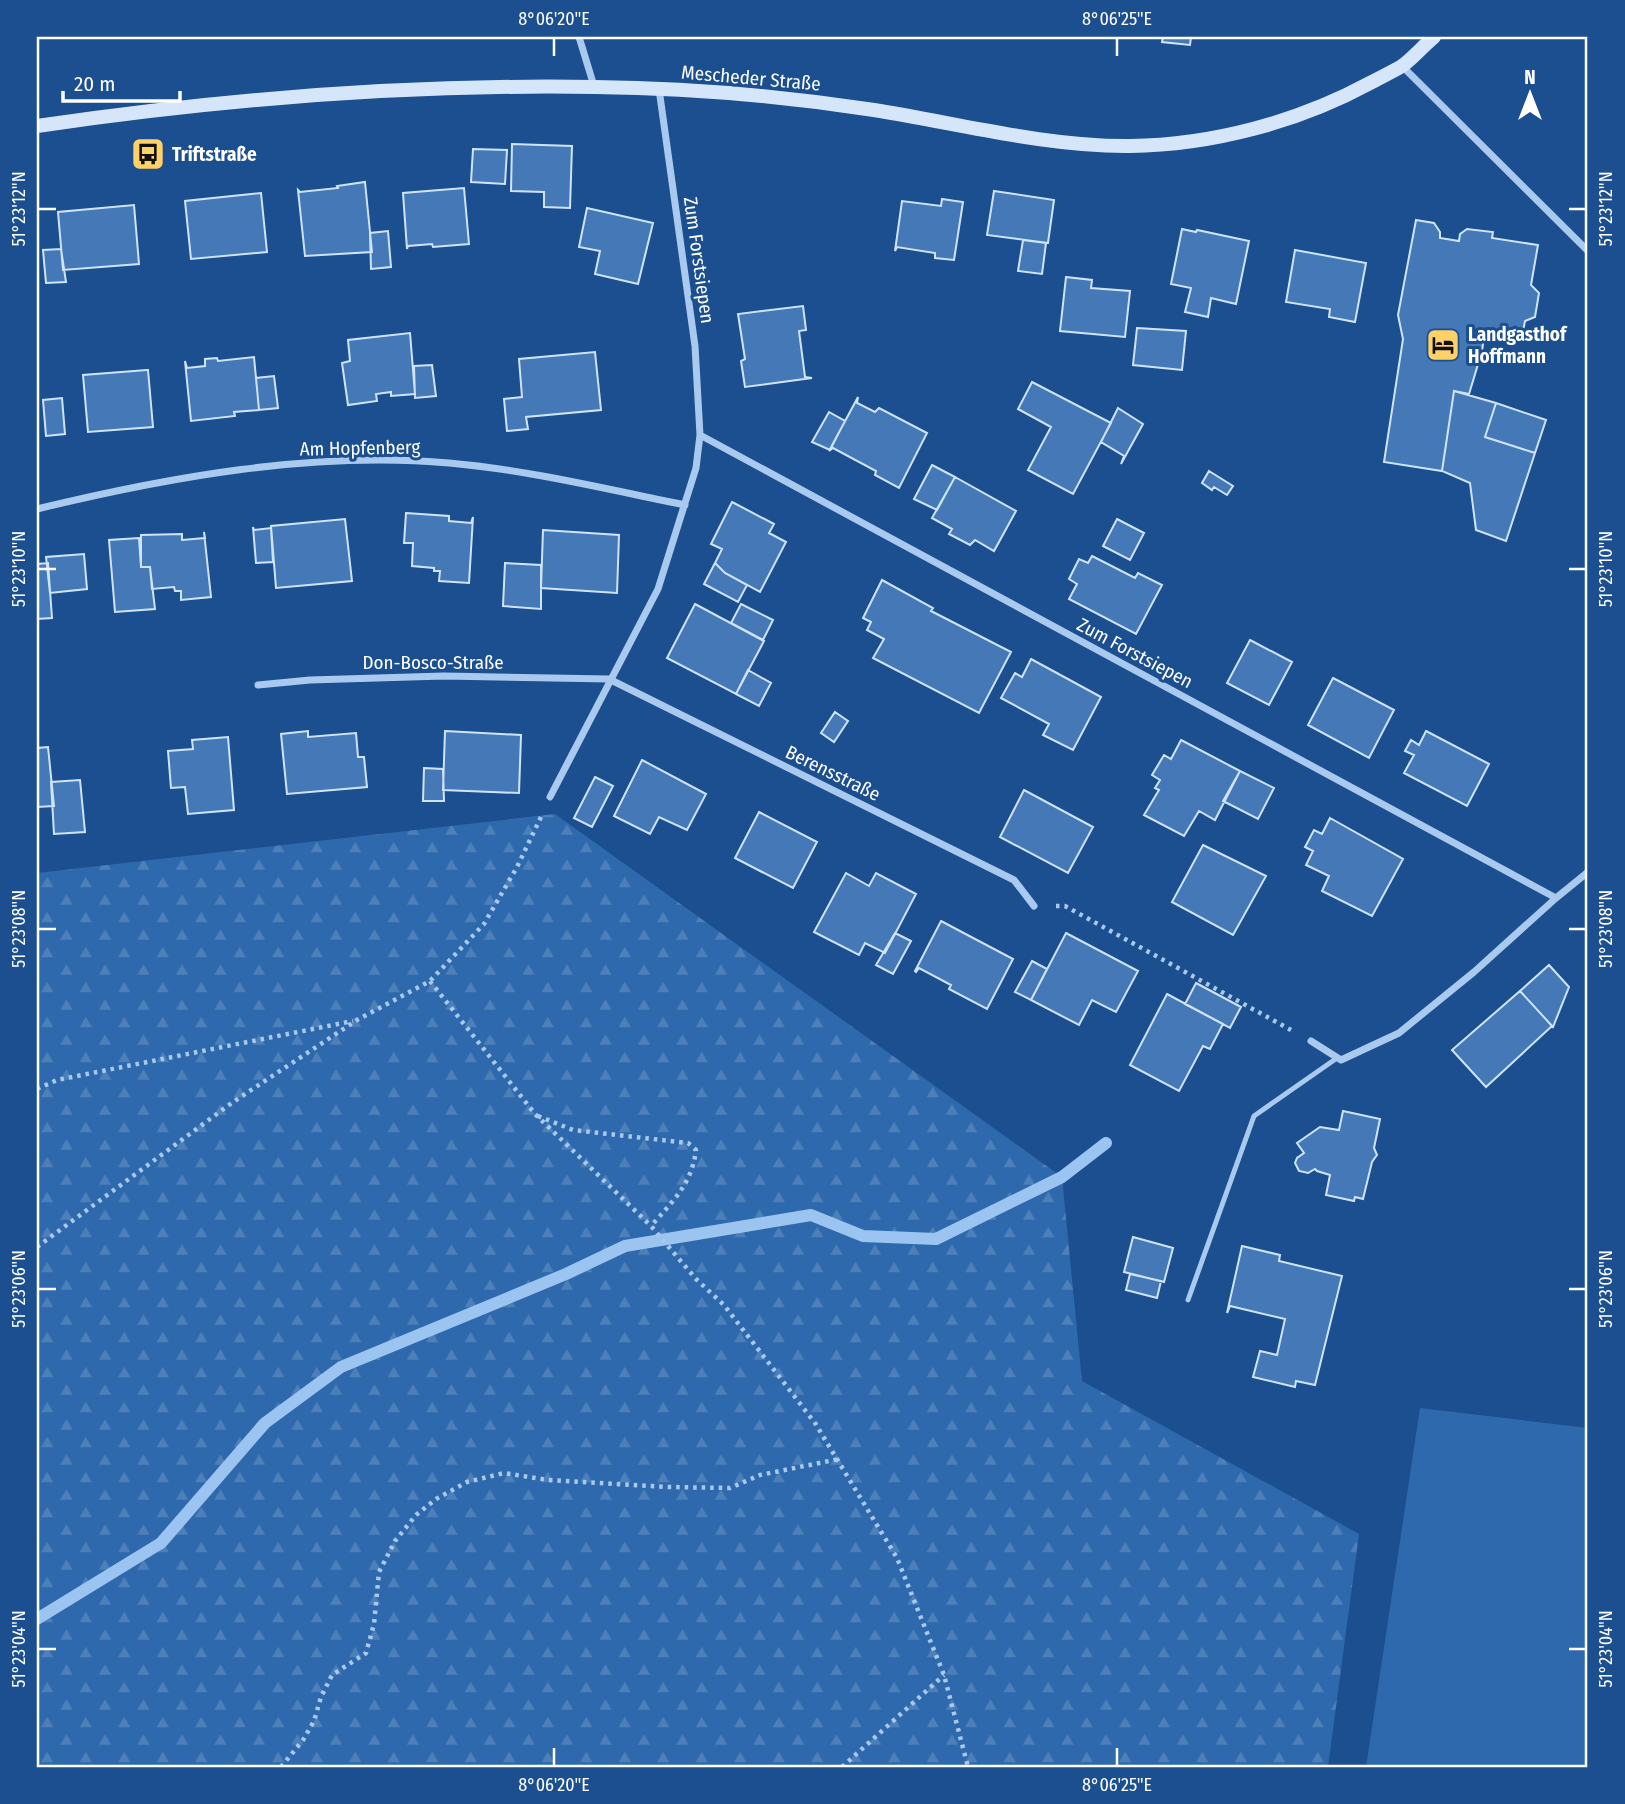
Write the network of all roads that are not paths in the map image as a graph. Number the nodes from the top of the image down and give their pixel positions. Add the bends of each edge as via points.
1 (579, 37) edge
2 (1434, 37) edge
3 (1402, 66) junction
4 (594, 87) junction
5 (659, 89) junction
6 (37, 126) edge
7 (1588, 251) edge
8 (700, 435) junction
9 (685, 505) junction
10 (37, 509) edge
11 (609, 680) junction
12 (258, 685) dead end
13 (550, 797) road end
14 (1588, 872) edge
15 (1556, 898) junction
16 (1034, 906) dead end
17 (1311, 1041) road end
18 (1337, 1058) junction
19 (1188, 1300) dead end

1 - 4 street
2 - 3 street, Mescheder Straße
3 - 5 street, Mescheder Straße via 1290,119 1201,140 1129,146 1041,138 756,96
3 - 7 street
4 - 5 street, Mescheder Straße
4 - 6 street, Mescheder Straße via 314,94
5 - 8 street, Zum Forstsiepen via 695,346
8 - 9 street, Zum Forstsiepen
8 - 15 street, Zum Forstsiepen
9 - 10 street, Am Hopfenberg via 503,468 396,460 232,472
9 - 11 street, Zum Forstsiepen via 658,589
11 - 12 street, Don-Bosco-Straße via 444,676
11 - 13 street, Zum Forstsiepen
11 - 16 street, Berensstraße via 1014,880
14 - 15 street
15 - 18 street via 1399,1033
17 - 18 street
18 - 19 lane via 1254,1116

